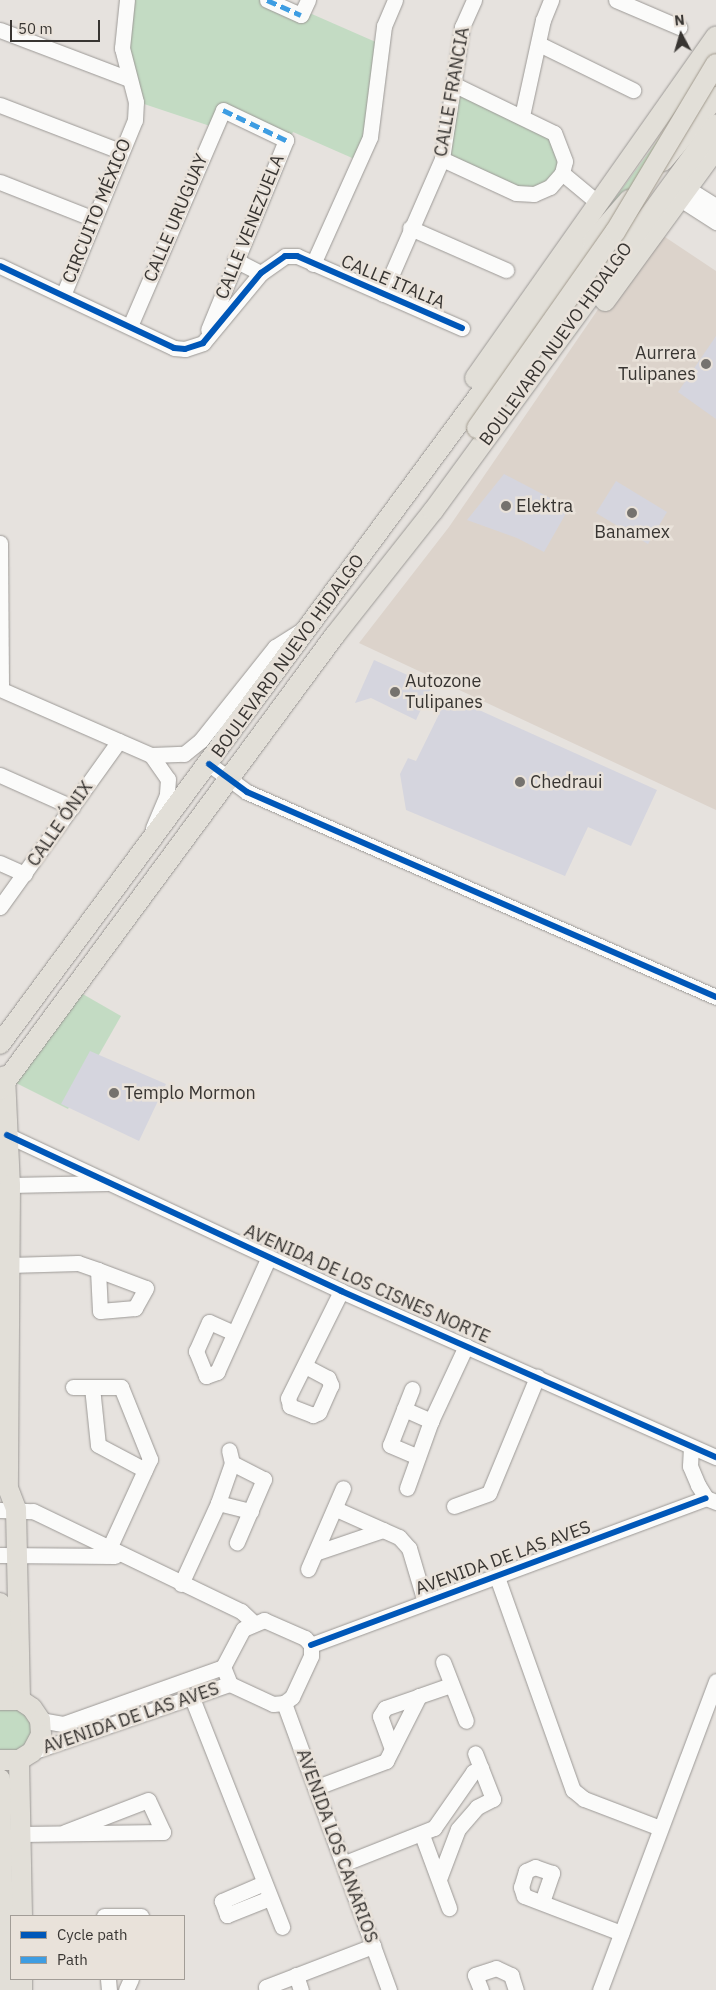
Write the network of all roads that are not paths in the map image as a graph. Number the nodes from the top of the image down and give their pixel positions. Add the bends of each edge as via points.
1 (127, 0) edge
2 (267, 0) edge
3 (308, 0) edge
4 (395, 0) edge
5 (474, 0) edge
6 (552, 0) edge
7 (616, 0) edge
8 (678, 27) dead end
9 (0, 30) edge
10 (716, 36) edge
11 (539, 44) junction
12 (716, 64) edge
13 (128, 79) junction
14 (455, 85) junction
15 (633, 90) dead end
16 (716, 97) edge
17 (0, 104) edge
18 (522, 116) junction
19 (715, 126) edge
20 (286, 140) joint
21 (716, 149) edge
22 (120, 151) junction
23 (442, 159) junction
24 (701, 169) junction
25 (562, 173) junction
26 (0, 182) edge
27 (684, 193) junction
28 (598, 202) junction
29 (716, 206) edge
30 (94, 218) junction
31 (716, 222) edge
32 (410, 228) junction
33 (235, 260) junction
34 (313, 264) junction
35 (0, 266) edge
36 (506, 270) dead end
37 (261, 273) junction
38 (64, 293) junction
39 (383, 294) junction
40 (130, 326) junction
41 (462, 328) dead end
42 (203, 343) junction
43 (450, 434) junction
44 (0, 543) edge
45 (355, 608) junction
46 (0, 617) edge
47 (310, 626) junction
48 (1, 689) edge
49 (119, 741) junction
50 (151, 754) junction
51 (210, 764) junction
52 (0, 775) edge
53 (230, 779) junction
54 (72, 807) junction
55 (139, 859) junction
56 (0, 863) edge
57 (25, 874) junction
58 (0, 907) edge
59 (54, 973) junction
60 (716, 997) edge
61 (0, 1044) edge
62 (6, 1092) edge
63 (4, 1132) edge
64 (68, 1162) junction
65 (68, 1183) junction
66 (113, 1183) junction
67 (10, 1185) junction
68 (269, 1257) junction
69 (9, 1265) junction
70 (98, 1270) dead end
71 (341, 1291) junction
72 (234, 1333) dead end
73 (466, 1346) junction
74 (305, 1366) dead end
75 (536, 1377) junction
76 (73, 1387) dead end
77 (92, 1387) junction
78 (412, 1389) dead end
79 (404, 1409) junction
80 (431, 1420) junction
81 (691, 1447) junction
82 (418, 1456) junction
83 (716, 1457) edge
84 (145, 1470) junction
85 (343, 1488) dead end
86 (407, 1488) dead end
87 (711, 1500) edge
88 (218, 1503) junction
89 (454, 1506) dead end
90 (5, 1509) edge
91 (336, 1509) junction
92 (252, 1511) junction
93 (383, 1530) junction
94 (84, 1538) junction
95 (237, 1542) dead end
96 (108, 1552) junction
97 (315, 1553) junction
98 (84, 1555) junction
99 (9, 1556) edge
100 (308, 1569) dead end
101 (497, 1577) junction
102 (181, 1584) junction
103 (425, 1602) junction
104 (0, 1604) edge
105 (253, 1622) junction
106 (311, 1645) junction
107 (443, 1662) dead end
108 (223, 1667) junction
109 (716, 1681) edge
110 (230, 1684) junction
111 (451, 1686) junction
112 (420, 1696) junction
113 (192, 1698) junction
114 (8, 1700) edge
115 (284, 1703) junction
116 (40, 1720) junction
117 (466, 1721) dead end
118 (392, 1749) junction
119 (475, 1753) dead end
120 (17, 1757) edge
121 (481, 1768) junction
122 (0, 1779) edge
123 (317, 1787) junction
124 (660, 1828) junction
125 (65, 1832) junction
126 (22, 1834) junction
127 (422, 1835) junction
128 (344, 1863) junction
129 (439, 1879) junction
130 (264, 1883) junction
131 (270, 1898) junction
132 (542, 1902) dead end
133 (449, 1908) dead end
134 (22, 1915) edge
135 (116, 1915) edge
136 (141, 1915) edge
137 (282, 1927) dead end
138 (621, 1934) junction
139 (374, 1946) junction
140 (296, 1975) junction
141 (4, 1990) edge
142 (267, 1990) edge
143 (301, 1990) edge
144 (389, 1990) edge
145 (481, 1990) edge
146 (516, 1990) edge
147 (600, 1990) edge

1 - 13 street, CIRCUITO MÉXICO via 122,48
2 - 3 street via 301,15
4 - 34 street via 384,26 370,137
5 - 14 street, CALLE FRANCIA via 462,27
6 - 11 street via 543,20
7 - 8 street
9 - 13 street
10 - 28 main road, BOULEVARD NUEVO HIDALGO
11 - 15 street
11 - 18 street
12 - 45 main road, BOULEVARD NUEVO HIDALGO, bridge via 614,232
13 - 22 street, CIRCUITO MÉXICO via 136,102 135,120
14 - 18 street
14 - 23 street, CALLE FRANCIA
16 - 43 main road, BOULEVARD NUEVO HIDALGO, bridge via 598,235
17 - 22 street
18 - 25 street via 554,133 562,148
19 - 24 main road
19 - 45 main road, BOULEVARD NUEVO HIDALGO via 439,503
20 - 33 street, CALLE VENEZUELA
20 - 40 street, CALLE URUGUAY via 223,110
21 - 24 main road
22 - 30 street, CIRCUITO MÉXICO
23 - 25 street via 516,192 534,194 550,187
23 - 32 street, CALLE FRANCIA
24 - 27 main road
25 - 28 street
26 - 30 street
27 - 29 street
27 - 31 street
27 - 45 main road via 438,526
28 - 43 main road, BOULEVARD NUEVO HIDALGO via 475,378
30 - 38 street, CIRCUITO MÉXICO
32 - 36 street
32 - 39 street, CALLE FRANCIA
33 - 37 street
33 - 42 street, CALLE VENEZUELA
34 - 37 street via 297,256 285,256
34 - 39 street, CALLE ITALIA
35 - 38 street
37 - 42 street
38 - 40 street, CIRCUITO MÉXICO
39 - 41 street, CALLE ITALIA
40 - 42 street, CIRCUITO MÉXICO via 174,348 185,349
43 - 47 main road, BOULEVARD NUEVO HIDALGO
44 - 46 street
45 - 53 main road, BOULEVARD NUEVO HIDALGO
46 - 48 street
47 - 50 street via 275,647 201,740 184,754
47 - 51 main road, BOULEVARD NUEVO HIDALGO via 278,655 213,740
48 - 49 street
49 - 50 street
49 - 54 street, CALLE ÓNIX
50 - 55 street via 168,779 167,795
51 - 53 street
51 - 55 main road, BOULEVARD NUEVO HIDALGO
52 - 54 street
53 - 60 street via 256,796
53 - 62 main road, BOULEVARD NUEVO HIDALGO via 90,966
54 - 57 street, CALLE ÓNIX
55 - 59 main road, BOULEVARD NUEVO HIDALGO
56 - 57 street
57 - 58 street, CALLE ÓNIX
59 - 61 main road, BOULEVARD NUEVO HIDALGO
59 - 62 main road via 39,1004 15,1039
62 - 63 main road
62 - 63 main road
63 - 64 street, AVENIDA DE LOS CISNES NORTE
63 - 67 main road
64 - 65 street
64 - 66 street, AVENIDA DE LOS CISNES NORTE
65 - 66 street, AVENIDA DE LOS CISNES NORTE
65 - 67 street, AVENIDA DE LOS CISNES NORTE
66 - 68 street, AVENIDA DE LOS CISNES NORTE
67 - 69 main road
68 - 71 street, AVENIDA DE LOS CISNES NORTE
68 - 72 street
69 - 70 street via 78,1264
69 - 90 main road via 8,1488
71 - 73 street, AVENIDA DE LOS CISNES NORTE
71 - 74 street
73 - 75 street, AVENIDA DE LOS CISNES NORTE
73 - 80 street
75 - 81 street, AVENIDA DE LOS CISNES NORTE
75 - 89 street via 489,1493
76 - 77 street
77 - 84 street via 98,1445
77 - 84 street via 122,1387 150,1459
78 - 79 street
79 - 80 street
79 - 82 street via 390,1445
80 - 82 street
81 - 83 street, AVENIDA DE LOS CISNES NORTE
81 - 87 street, AVENIDA DE LAS AVES via 690,1466
82 - 86 street
84 - 96 street
85 - 91 street
87 - 101 street, AVENIDA DE LAS AVES
88 - 92 street
88 - 92 street via 230,1456 264,1479
88 - 102 street
90 - 94 street via 33,1511
90 - 99 main road
91 - 93 street
91 - 97 street
92 - 95 street
93 - 97 street
93 - 103 street via 398,1537 409,1548
94 - 96 street
94 - 98 street
96 - 98 street
96 - 102 street via 124,1556
97 - 100 street
98 - 99 street
99 - 114 main road
101 - 103 street, AVENIDA DE LAS AVES
101 - 124 street via 573,1790 584,1799
102 - 105 street via 241,1611
103 - 106 street, AVENIDA DE LAS AVES
104 - 114 main road
105 - 106 street via 264,1620 305,1638
105 - 108 street via 243,1629
106 - 115 street via 311,1656 292,1697
107 - 111 street
108 - 110 street
108 - 116 street, AVENIDA DE LAS AVES via 63,1724
109 - 124 street
110 - 113 street, AVENIDA DE LAS AVES
110 - 115 street via 273,1704
111 - 112 street
111 - 117 street
112 - 118 street
112 - 118 street via 384,1708 380,1716
113 - 120 street, AVENIDA DE LAS AVES
113 - 130 street
114 - 116 main road via 32,1708
115 - 123 street, AVENIDA LOS CANARIOS
116 - 120 main road via 41,1735
118 - 123 street via 386,1761
119 - 121 street
120 - 126 main road
121 - 127 street via 474,1772 434,1828
121 - 129 street via 493,1799 477,1807 458,1829
122 - 141 main road
123 - 128 street, AVENIDA LOS CANARIOS
124 - 138 street
125 - 125 street via 84,1832 163,1832 148,1800
125 - 126 street
126 - 134 main road
127 - 128 street
127 - 129 street
128 - 139 street, AVENIDA LOS CANARIOS
129 - 133 street
130 - 131 street
130 - 131 street via 222,1901 227,1915
131 - 137 street
132 - 138 street
135 - 136 street
138 - 147 street
139 - 140 street
139 - 144 street, AVENIDA LOS CANARIOS
140 - 142 street via 266,1986
140 - 143 street
145 - 146 street via 475,1975 496,1968 511,1975

